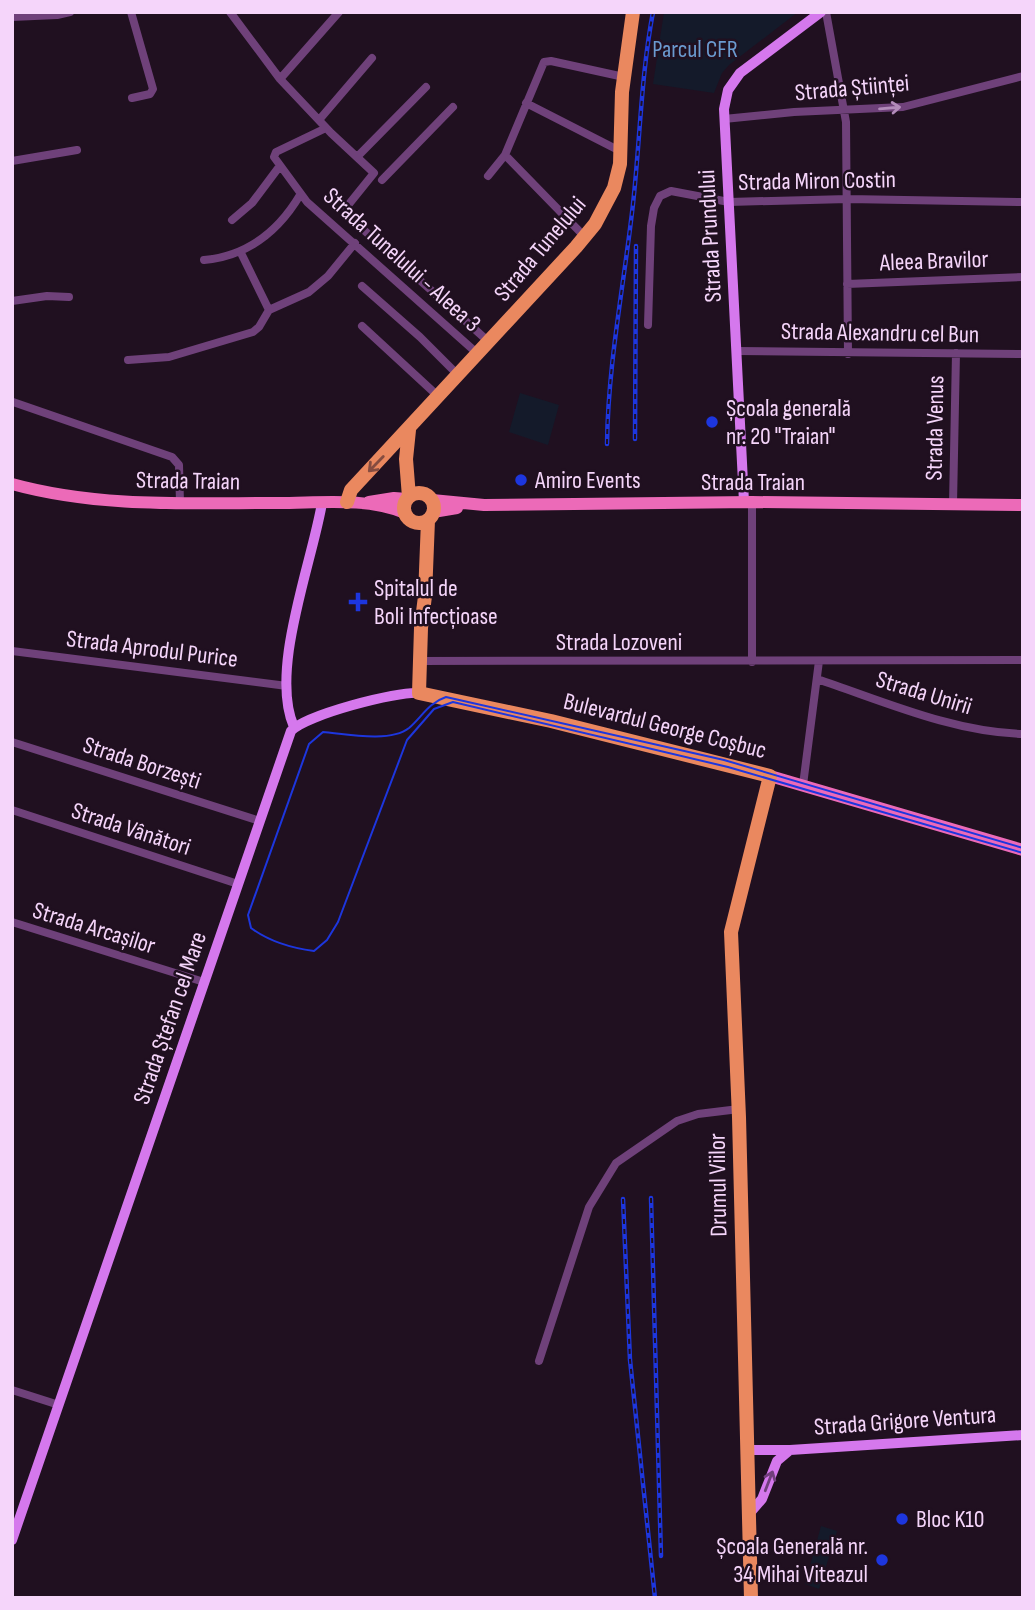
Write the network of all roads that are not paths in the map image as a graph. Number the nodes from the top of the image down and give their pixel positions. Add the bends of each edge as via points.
1 (70, 12) edge
2 (131, 12) edge
3 (230, 12) edge
4 (339, 12) edge
5 (633, 12) edge
6 (823, 12) edge
7 (12, 17) edge
8 (372, 58) dead end
9 (1023, 76) edge
10 (624, 78) junction
11 (280, 79) junction
12 (426, 87) dead end
13 (132, 98) dead end
14 (526, 103) junction
15 (453, 107) dead end
16 (845, 110) junction
17 (724, 118) junction
18 (318, 120) junction
19 (326, 128) junction
20 (77, 150) dead end
21 (620, 151) junction
22 (505, 155) junction
23 (357, 157) junction
24 (12, 161) edge
25 (279, 167) junction
26 (488, 176) dead end
27 (382, 180) dead end
28 (300, 195) junction
29 (848, 199) junction
30 (729, 202) junction
31 (1023, 202) edge
32 (232, 220) dead end
33 (369, 235) junction
34 (584, 236) junction
35 (356, 245) junction
36 (240, 253) junction
37 (204, 260) dead end
38 (1023, 277) edge
39 (848, 284) junction
40 (362, 286) dead end
41 (69, 296) dead end
42 (12, 301) edge
43 (269, 310) junction
44 (648, 325) dead end
45 (362, 326) dead end
46 (489, 342) junction
47 (737, 351) junction
48 (478, 354) junction
49 (848, 354) junction
50 (956, 354) junction
51 (1023, 354) edge
52 (128, 360) dead end
53 (458, 375) junction
54 (439, 397) junction
55 (13, 402) edge
56 (410, 428) junction
57 (12, 484) edge
58 (347, 502) junction
59 (748, 502) junction
60 (180, 503) junction
61 (322, 503) junction
62 (953, 504) junction
63 (1023, 505) edge
64 (419, 507) junction
65 (12, 650) edge
66 (419, 660) junction
67 (1023, 660) edge
68 (819, 661) junction
69 (752, 662) junction
70 (817, 679) junction
71 (287, 686) junction
72 (419, 693) junction
73 (294, 727) junction
74 (1023, 734) edge
75 (12, 742) edge
76 (770, 775) junction
77 (803, 785) junction
78 (12, 810) edge
79 (260, 821) junction
80 (1023, 850) edge
81 (238, 884) junction
82 (12, 922) edge
83 (204, 982) junction
84 (739, 1109) junction
85 (539, 1361) dead end
86 (12, 1390) edge
87 (59, 1405) junction
88 (1023, 1435) edge
89 (748, 1450) junction
90 (790, 1450) junction
91 (17, 1512) edge
92 (749, 1514) junction
93 (12, 1540) edge
94 (751, 1598) edge

1 - 7 street
2 - 13 street via 153,89
3 - 11 street
4 - 11 street
5 - 10 highway, Strada Tunelului
6 - 16 street
6 - 17 street, Strada Prundului via 740,73 728,90
8 - 18 street
16 -> 9 street, Strada Științei via 903,107
10 - 14 street via 546,61
10 - 21 highway, Strada Tunelului
11 - 18 street
12 - 23 street
14 - 21 street
14 - 22 street
15 - 27 street
16 - 17 street, Strada Științei
16 - 29 street
17 - 30 street, Strada Prundului
18 - 19 street
19 - 23 street
19 - 25 street via 276,152
20 - 24 street
21 - 34 highway, Strada Tunelului via 610,198
22 - 26 street
22 - 34 street
23 - 33 street via 374,173 345,212
25 - 28 street, Strada Tunelului - Aleea 3
25 - 32 street via 252,204
28 - 35 street, Strada Tunelului - Aleea 3
28 - 36 street via 273,230
29 - 30 street, Strada Miron Costin
29 - 31 street, Strada Miron Costin
29 - 39 street
30 - 44 street, Strada Miron Costin via 676,191 660,196 651,226
30 - 47 street, Strada Prundului
33 - 35 street
33 - 46 street
34 - 46 highway, Strada Tunelului
35 - 43 street via 309,292
35 - 48 street, Strada Tunelului - Aleea 3
36 - 37 street
36 - 43 street
38 - 39 street, Aleea Bravilor
39 - 49 street
40 - 53 street
41 - 42 street
43 - 52 street via 253,332 169,357
45 - 54 street
46 - 48 highway, Strada Tunelului
47 - 49 street, Strada Alexandru cel Bun
47 - 59 street, Strada Prundului
48 - 53 highway, Strada Tunelului
49 - 50 street, Strada Alexandru cel Bun
50 - 51 street, Strada Alexandru cel Bun
50 - 62 street, Strada Venus
53 - 54 highway, Strada Tunelului
54 - 56 highway, Strada Tunelului
55 - 60 street via 172,457 179,465
56 -> 58 highway, Strada Tunelului via 351,490
56 - 64 highway via 408,479
57 - 60 main road, Strada Traian via 95,500
58 - 61 main road, Strada Traian
58 - 64 main road, Strada Traian via 386,499
59 - 62 main road, Strada Traian
59 - 64 main road, Strada Traian
59 - 69 street, Strada Prundului
60 - 61 main road, Strada Traian
61 - 71 street via 292,629
62 - 63 main road, Strada Traian
64 - 66 highway
65 - 71 street, Strada Aprodul Purice
66 - 69 street, Strada Lozoveni
66 - 72 highway
67 - 68 street, Strada Lozoveni
68 - 69 street, Strada Lozoveni
68 - 70 street
70 - 74 street, Strada Unirii via 957,725
70 - 77 street
71 - 73 street
72 - 73 street, Bulevardul George Coșbuc via 345,708
72 - 76 highway, Bulevardul George Coșbuc
73 - 79 street, Strada Ștefan cel Mare
75 - 79 street, Strada Borzești
76 - 77 main road, Bulevardul George Coșbuc
76 - 84 highway, Drumul Viilor via 731,932
77 - 80 main road, Bulevardul George Coșbuc
78 - 81 street, Strada Vânători
79 - 81 street, Strada Ștefan cel Mare
81 - 83 street, Strada Ștefan cel Mare
82 - 83 street, Strada Arcașilor
83 - 87 street, Strada Ștefan cel Mare
84 - 85 street via 677,1121 616,1163 589,1207
84 - 89 highway, Drumul Viilor
86 - 87 street
87 - 91 street, Strada Ștefan cel Mare
88 - 90 street, Strada Grigore Ventura
89 - 90 street, Strada Grigore Ventura
89 - 92 highway, Drumul Viilor
92 -> 90 street, Strada Grigore Ventura via 762,1499 777,1461
91 - 93 street, Strada Ștefan cel Mare
92 - 94 highway, Drumul Viilor

